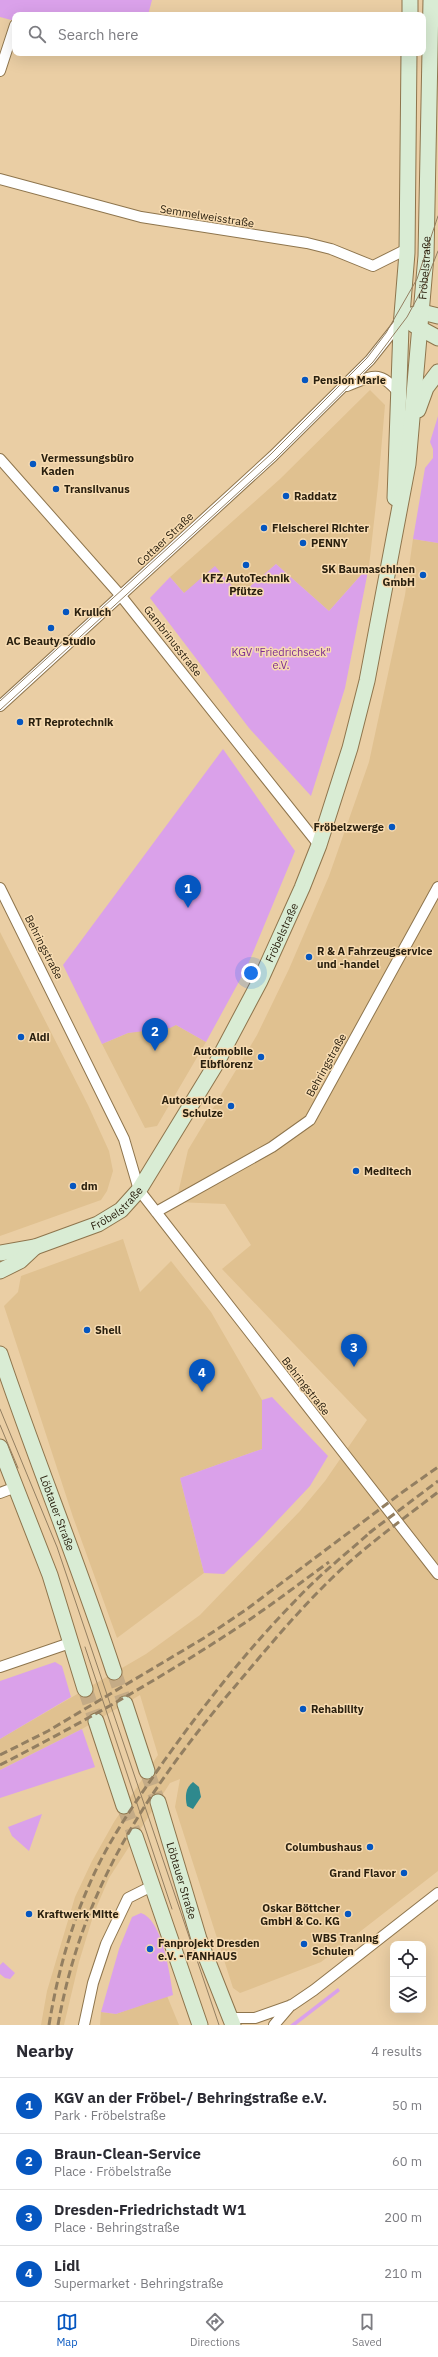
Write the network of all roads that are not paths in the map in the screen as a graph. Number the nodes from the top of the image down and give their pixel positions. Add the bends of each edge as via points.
1 (410, 0) edge
2 (431, 0) edge
3 (410, 12) edge
4 (12, 34) edge
5 (409, 56) edge
6 (0, 71) edge
7 (0, 178) edge
8 (407, 249) junction
9 (422, 312) junction
10 (438, 316) edge
11 (402, 319) junction
12 (420, 328) junction
13 (438, 338) edge
14 (438, 372) edge
15 (343, 388) junction
16 (399, 393) junction
17 (412, 426) junction
18 (0, 459) edge
19 (395, 533) junction
20 (121, 596) junction
21 (0, 706) edge
22 (319, 845) junction
23 (438, 887) edge
24 (0, 888) edge
25 (139, 1190) junction
26 (156, 1212) junction
27 (35, 1247) junction
28 (0, 1253) edge
29 (0, 1271) edge
30 (0, 1354) edge
31 (0, 1448) edge
32 (16, 1487) junction
33 (0, 1492) edge
34 (438, 1574) edge
35 (70, 1643) junction
36 (0, 1667) edge
37 (114, 1672) tunnel mouth
38 (85, 1689) tunnel mouth
39 (125, 1704) tunnel mouth
40 (96, 1721) tunnel mouth
41 (147, 1771) tunnel mouth
42 (158, 1802) tunnel mouth
43 (124, 1806) tunnel mouth
44 (135, 1836) tunnel mouth
45 (152, 1886) junction
46 (438, 1893) edge
47 (292, 2005) junction
48 (231, 2022) edge
49 (84, 2025) edge
50 (200, 2025) edge
51 (274, 2025) edge

1 - 3 main road
2 - 9 main road, Fröbelstraße via 426,256
4 - 6 street
5 - 8 main road, Fröbelstraße
7 - 8 street, Semmelweisstraße via 141,217 307,243 373,266
8 - 11 main road, Fröbelstraße
9 - 10 main road
9 - 11 main road
9 - 12 main road, Fröbelstraße
11 - 12 main road
11 - 15 street, Cottaer Straße via 370,360
11 - 16 main road, Fröbelstraße
12 - 13 main road
12 - 17 main road, Fröbelstraße
14 - 17 main road via 426,388
15 - 16 street, Cottaer Straße via 371,376 381,377
15 - 20 street, Cottaer Straße
16 - 19 main road, Fröbelstraße
17 - 19 main road, Fröbelstraße via 408,464
18 - 20 street, Gambrinusstraße
19 - 22 main road, Fröbelstraße via 367,681 350,748
20 - 21 street, Cottaer Straße
20 - 22 street, Gambrinusstraße
22 - 25 main road, Fröbelstraße via 260,981 216,1064
23 - 26 street, Behringstraße via 310,1120 272,1147
24 - 25 street, Behringstraße via 124,1139
25 - 26 street, Behringstraße
25 - 27 main road, Fröbelstraße via 121,1210 98,1224
26 - 34 street, Behringstraße
27 - 28 main road, Fröbelstraße
27 - 29 main road, Fröbelstraße via 20,1261
30 - 37 main road, Löbtauer Straße
31 - 32 main road
32 - 33 street
32 - 35 main road via 50,1575
35 - 36 street
35 - 38 main road
39 - 41 main road
40 - 43 main road
42 - 48 main road, Löbtauer Straße via 201,1947
44 - 45 main road
45 - 49 street via 128,1898 106,1944 93,1983
45 - 50 main road
46 - 47 street
47 - 48 street via 255,2018
47 - 51 street

